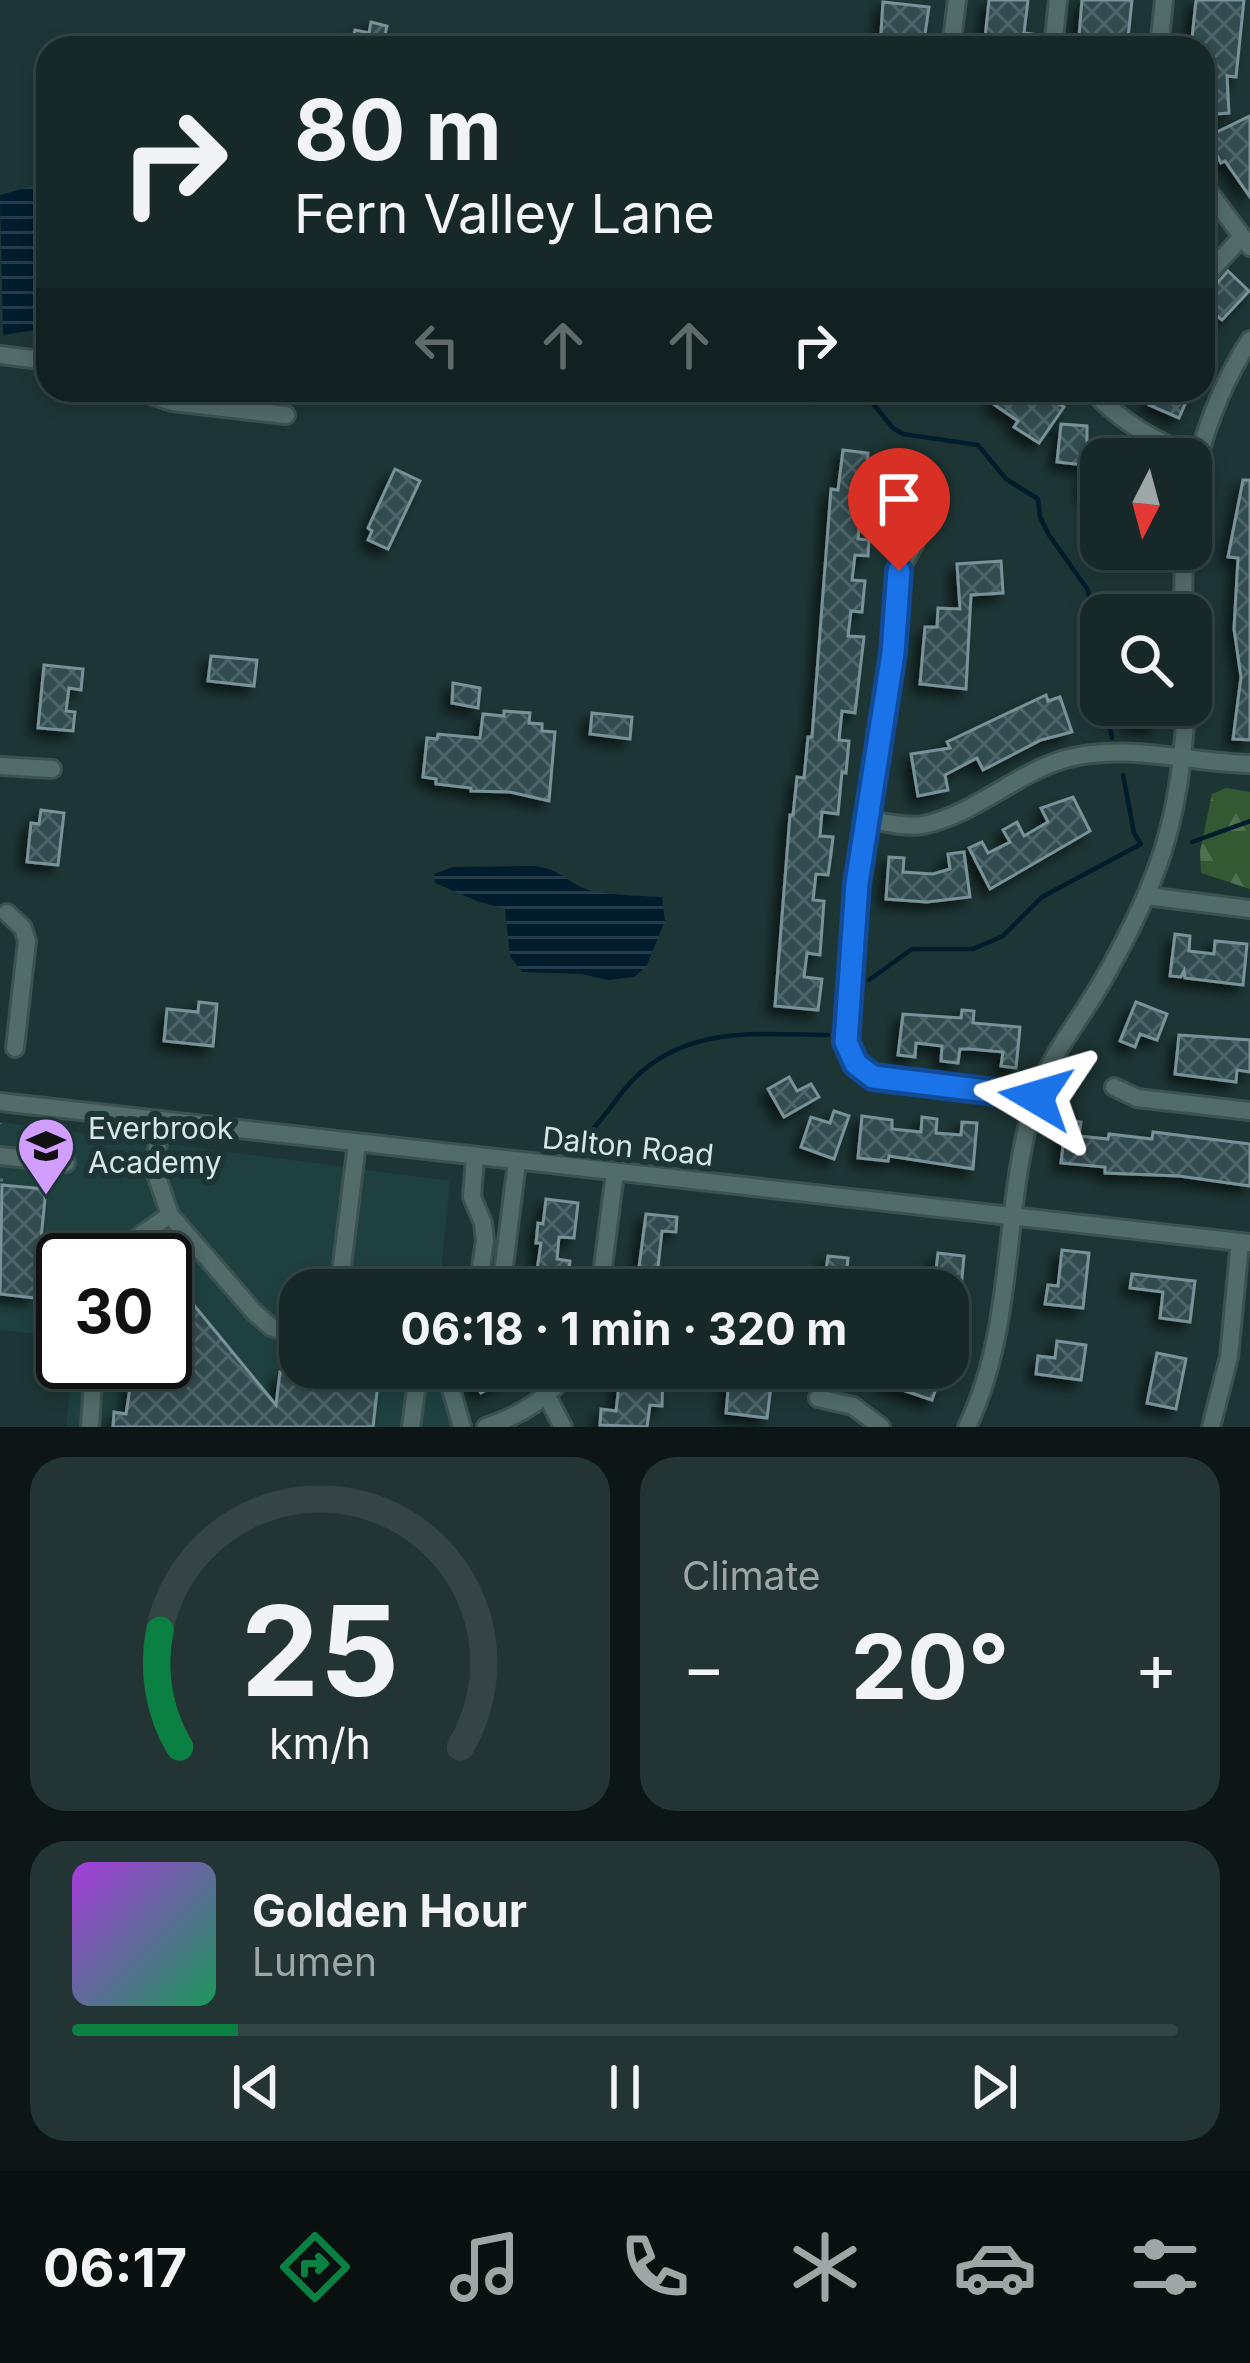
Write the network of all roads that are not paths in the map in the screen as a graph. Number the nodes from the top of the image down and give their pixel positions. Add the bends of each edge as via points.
1 (957, 0) edge
2 (1058, 0) edge
3 (1164, 0) edge
4 (952, 36) edge
5 (1054, 36) edge
6 (1160, 36) edge
7 (1215, 196) edge
8 (1245, 243) edge
9 (1215, 269) edge
10 (1250, 340) edge
11 (0, 355) edge
12 (36, 360) edge
13 (172, 402) edge
14 (1102, 402) edge
15 (286, 415) dead end
16 (1149, 438) edge
17 (1204, 438) edge
18 (915, 543) dead end
19 (1185, 726) edge
20 (1184, 758) junction
21 (1250, 764) edge
22 (0, 766) edge
23 (52, 769) dead end
24 (868, 820) junction
25 (1147, 896) junction
26 (1250, 909) edge
27 (7, 913) dead end
28 (15, 1048) dead end
29 (1114, 1088) dead end
30 (1036, 1097) junction
31 (0, 1102) edge
32 (1250, 1111) edge
33 (160, 1120) junction
34 (357, 1143) junction
35 (0, 1156) edge
36 (475, 1157) junction
37 (66, 1162) dead end
38 (517, 1162) junction
39 (614, 1173) junction
40 (170, 1215) junction
41 (1012, 1216) junction
42 (143, 1233) edge
43 (1245, 1242) edge
44 (342, 1269) edge
45 (481, 1269) edge
46 (504, 1269) edge
47 (603, 1269) edge
48 (279, 1330) edge
49 (92, 1389) edge
50 (416, 1389) edge
51 (451, 1389) edge
52 (554, 1389) edge
53 (548, 1396) junction
54 (818, 1398) dead end
55 (90, 1427) edge
56 (411, 1427) edge
57 (462, 1427) edge
58 (486, 1427) edge
59 (563, 1427) edge
60 (881, 1427) edge
61 (967, 1427) edge
62 (1210, 1427) edge

1 - 4 street
2 - 5 street
3 - 6 street
7 - 8 street
8 - 9 street
10 - 17 street
11 - 12 street
13 - 15 street
14 - 16 street
18 - 24 street via 899,571
19 - 20 street
20 - 21 street
20 - 24 street via 1112,752 1067,759 1012,781 966,812 919,826
20 - 25 street via 1167,846
22 - 23 street
24 - 30 street via 846,1042 856,1064 873,1077
25 - 26 street
25 - 30 street
27 - 28 street via 26,941
29 - 32 street via 1137,1098
30 - 41 street
31 - 33 street, Dalton Road
33 - 34 street, Dalton Road
33 - 40 street via 155,1171
34 - 36 street, Dalton Road
34 - 44 street
35 - 37 street
36 - 38 street, Dalton Road
36 - 45 street
38 - 39 street, Dalton Road
38 - 46 street
39 - 41 street, Dalton Road
39 - 47 street
40 - 42 street
40 - 48 street
41 - 43 street, Dalton Road
41 - 61 street via 992,1361
43 - 62 street
49 - 55 street
50 - 56 street
51 - 57 street
52 - 53 street
53 - 58 street
53 - 59 street
54 - 60 street via 853,1406

